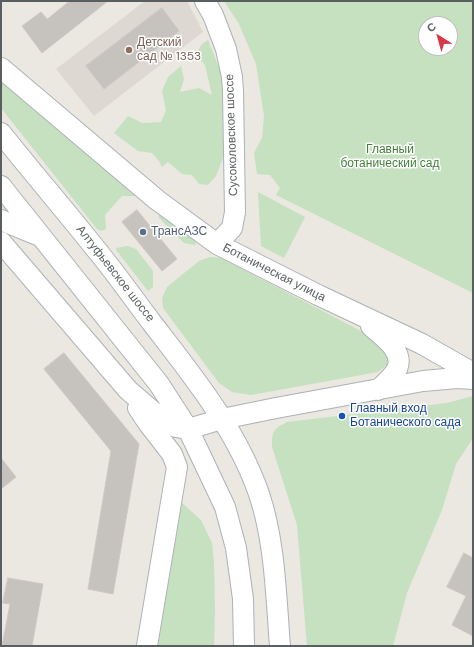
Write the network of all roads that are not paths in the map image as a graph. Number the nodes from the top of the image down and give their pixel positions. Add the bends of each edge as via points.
1 (205, 1) edge
2 (1, 68) edge
3 (1, 133) edge
4 (1, 186) edge
5 (1, 220) edge
6 (43, 237) junction
7 (1, 242) edge
8 (217, 244) junction
9 (359, 315) junction
10 (473, 373) edge
11 (473, 379) edge
12 (128, 390) junction
13 (378, 390) junction
14 (222, 420) junction
15 (188, 429) junction
16 (147, 646) edge
17 (244, 646) edge
18 (280, 646) edge

1 - 8 main road, Сусоколовское шоссе via 226,49 233,91 235,212 232,228
2 - 8 main road, Ботаническая улица via 157,200
3 - 14 main road, Алтуфьевское шоссе via 96,249 187,368
4 - 6 main road
5 - 6 main road
6 - 15 main road via 159,384
7 - 12 main road
8 - 9 main road, Ботаническая улица
9 - 10 main road, Ботаническая улица via 422,344
9 - 13 main road via 394,348 398,358 397,368
11 - 13 main road via 423,381
12 - 15 main road via 157,415 176,427
12 - 16 main road via 148,423 172,454 177,467
13 - 14 main road
14 - 15 main road
14 - 18 main road, Алтуфьевское шоссе via 242,454 259,493 268,529
15 - 17 main road via 225,507 236,548 243,599

